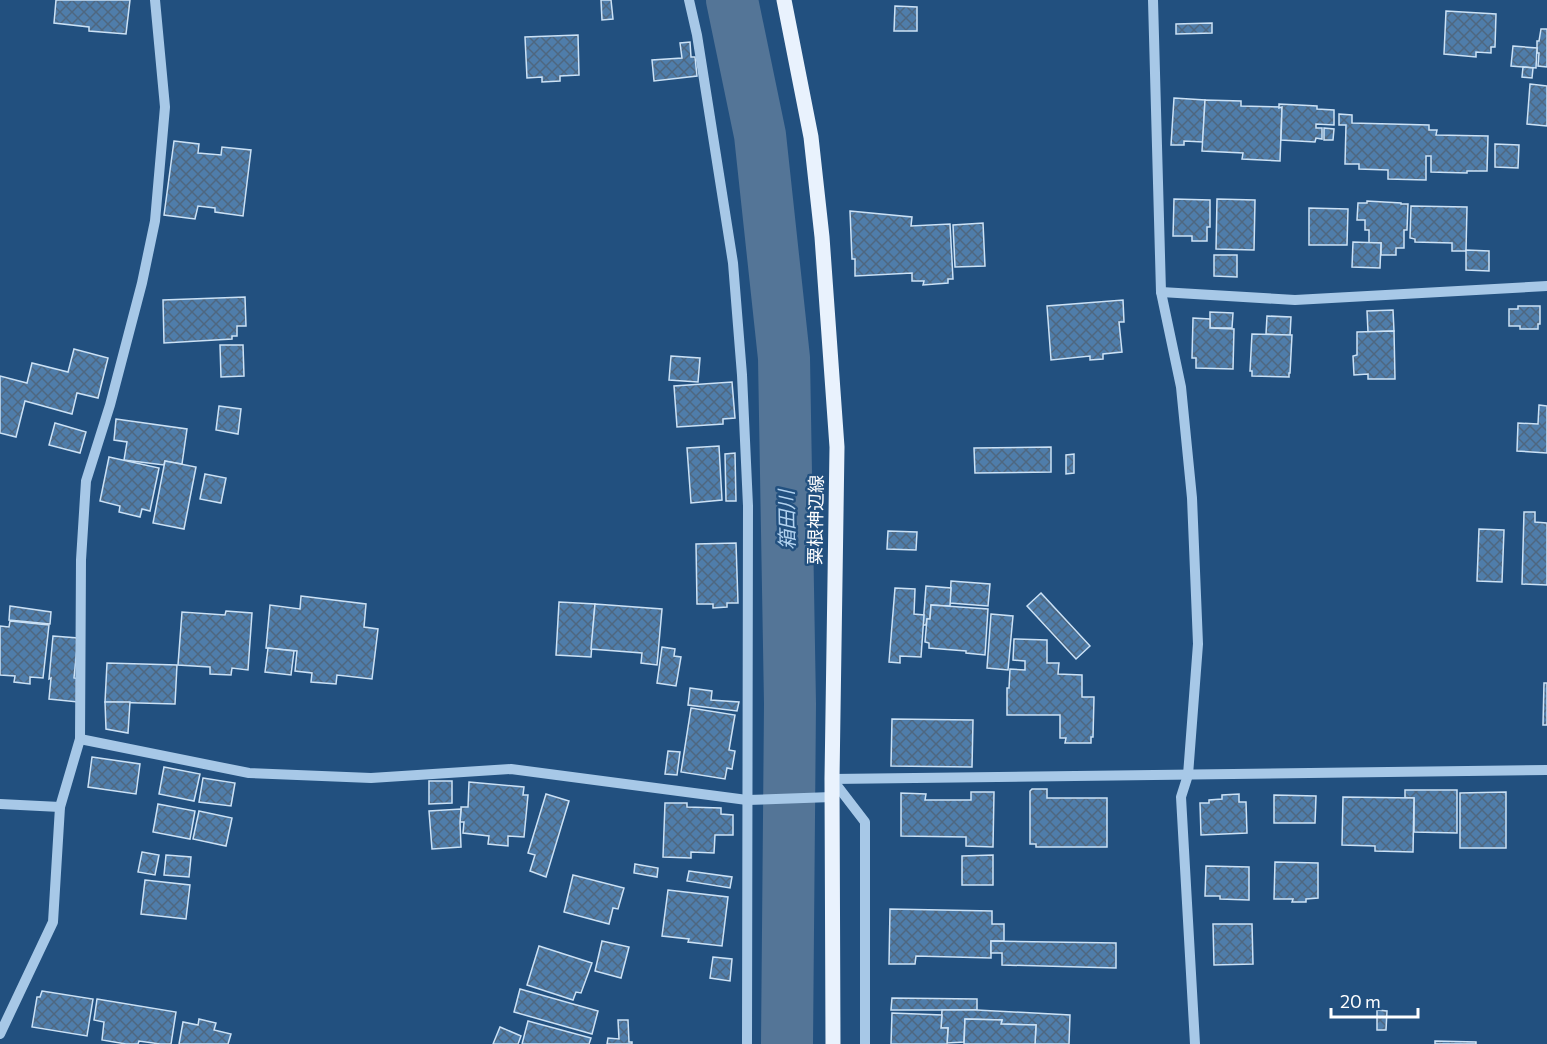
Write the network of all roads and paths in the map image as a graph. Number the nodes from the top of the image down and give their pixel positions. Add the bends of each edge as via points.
1 (155, 0) edge
2 (689, 0) edge
3 (784, 0) edge
4 (1153, 0) edge
5 (1547, 286) edge
6 (1161, 292) junction
7 (80, 739) junction
8 (1547, 770) edge
9 (1188, 775) junction
10 (832, 779) junction
11 (832, 796) junction
12 (747, 800) junction
13 (0, 804) edge
14 (60, 807) junction
15 (0, 1034) edge
16 (747, 1044) edge
17 (833, 1044) edge
18 (865, 1044) edge
19 (1195, 1044) edge

1 - 7 street via 165,107 155,221 110,405 86,481 81,560
2 - 12 street via 733,263 742,375 748,506
3 - 10 main road, 粟根神辺線 via 811,137 837,447
4 - 6 street
5 - 6 street via 1295,300
6 - 9 street via 1181,387 1192,498 1198,644
7 - 12 street via 249,773 371,778 511,769
7 - 14 street
8 - 9 street
9 - 10 street
9 - 19 street via 1181,797
10 - 11 main road, 粟根神辺線
10 - 18 street via 865,822
11 - 12 street
11 - 17 main road, 粟根神辺線
12 - 16 street
13 - 14 street
14 - 15 street via 53,922

